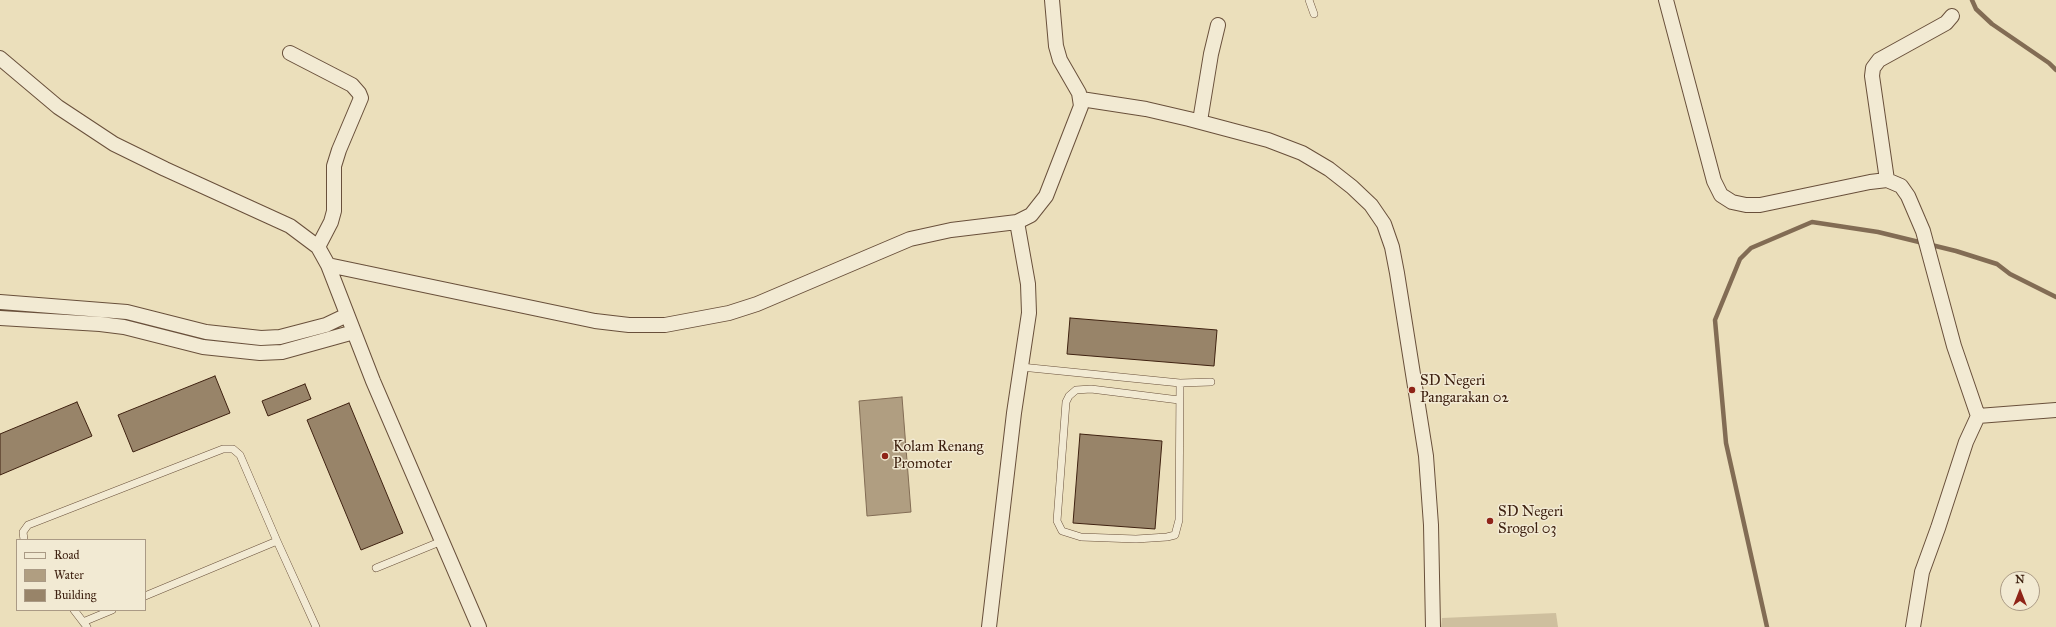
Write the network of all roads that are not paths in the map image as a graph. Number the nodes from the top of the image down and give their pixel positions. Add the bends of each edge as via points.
1 (1052, 0) edge
2 (1309, 0) edge
3 (1666, 0) edge
4 (1314, 14) dead end
5 (1952, 16) dead end
6 (1218, 24) dead end
7 (290, 53) dead end
8 (0, 58) edge
9 (1081, 99) junction
10 (1200, 121) junction
11 (1887, 180) junction
12 (1017, 222) junction
13 (318, 247) junction
14 (328, 265) junction
15 (0, 302) edge
16 (127, 312) junction
17 (347, 315) junction
18 (0, 318) edge
19 (124, 327) junction
20 (354, 332) junction
21 (1021, 367) junction
22 (1210, 382) dead end
23 (1180, 383) junction
24 (1179, 400) junction
25 (2056, 410) edge
26 (1978, 416) junction
27 (24, 539) edge
28 (277, 541) junction
29 (442, 541) junction
30 (376, 568) dead end
31 (146, 596) edge
32 (75, 611) edge
33 (110, 611) edge
34 (85, 624) edge
35 (316, 627) edge
36 (479, 627) edge
37 (989, 627) edge
38 (1433, 627) edge
39 (1913, 627) edge

1 - 9 street via 1054,32 1060,60
2 - 4 lane
3 - 11 street via 1714,181 1722,195 1732,202 1760,205
5 - 11 street via 1946,23 1879,60 1873,68
6 - 10 street via 1210,54
7 - 13 street via 352,85 361,98 334,166 334,212
8 - 13 street via 58,107 114,144 290,226
9 - 10 street
9 - 12 street via 1080,114 1046,196 1032,215
10 - 38 street via 1268,140 1302,153 1352,187 1371,205 1384,224 1397,273 1426,456 1431,525
11 - 26 street via 1901,186 1923,231 1954,346
12 - 14 street via 951,230 910,239 750,306 729,313 665,325 629,325 595,321
12 - 21 street via 1029,297
13 - 14 street
14 - 17 street
15 - 16 street
16 - 17 street via 206,332 261,338 280,337 326,325
16 - 19 street
17 - 20 street
18 - 19 street
19 - 20 street via 203,347 260,353 282,352
20 - 29 street
21 - 23 lane
21 - 37 street
22 - 23 lane
23 - 24 lane
24 - 24 lane via 1179,520 1175,535 1167,538 1136,539 1081,537 1062,531 1057,521 1066,402 1069,396 1076,390 1091,389
25 - 26 street
26 - 39 street via 1966,442 1924,564
27 - 28 lane via 23,532 28,525 223,449 233,449 240,455
28 - 31 lane
28 - 35 lane
29 - 30 lane
29 - 36 street
32 - 34 lane
33 - 34 lane

